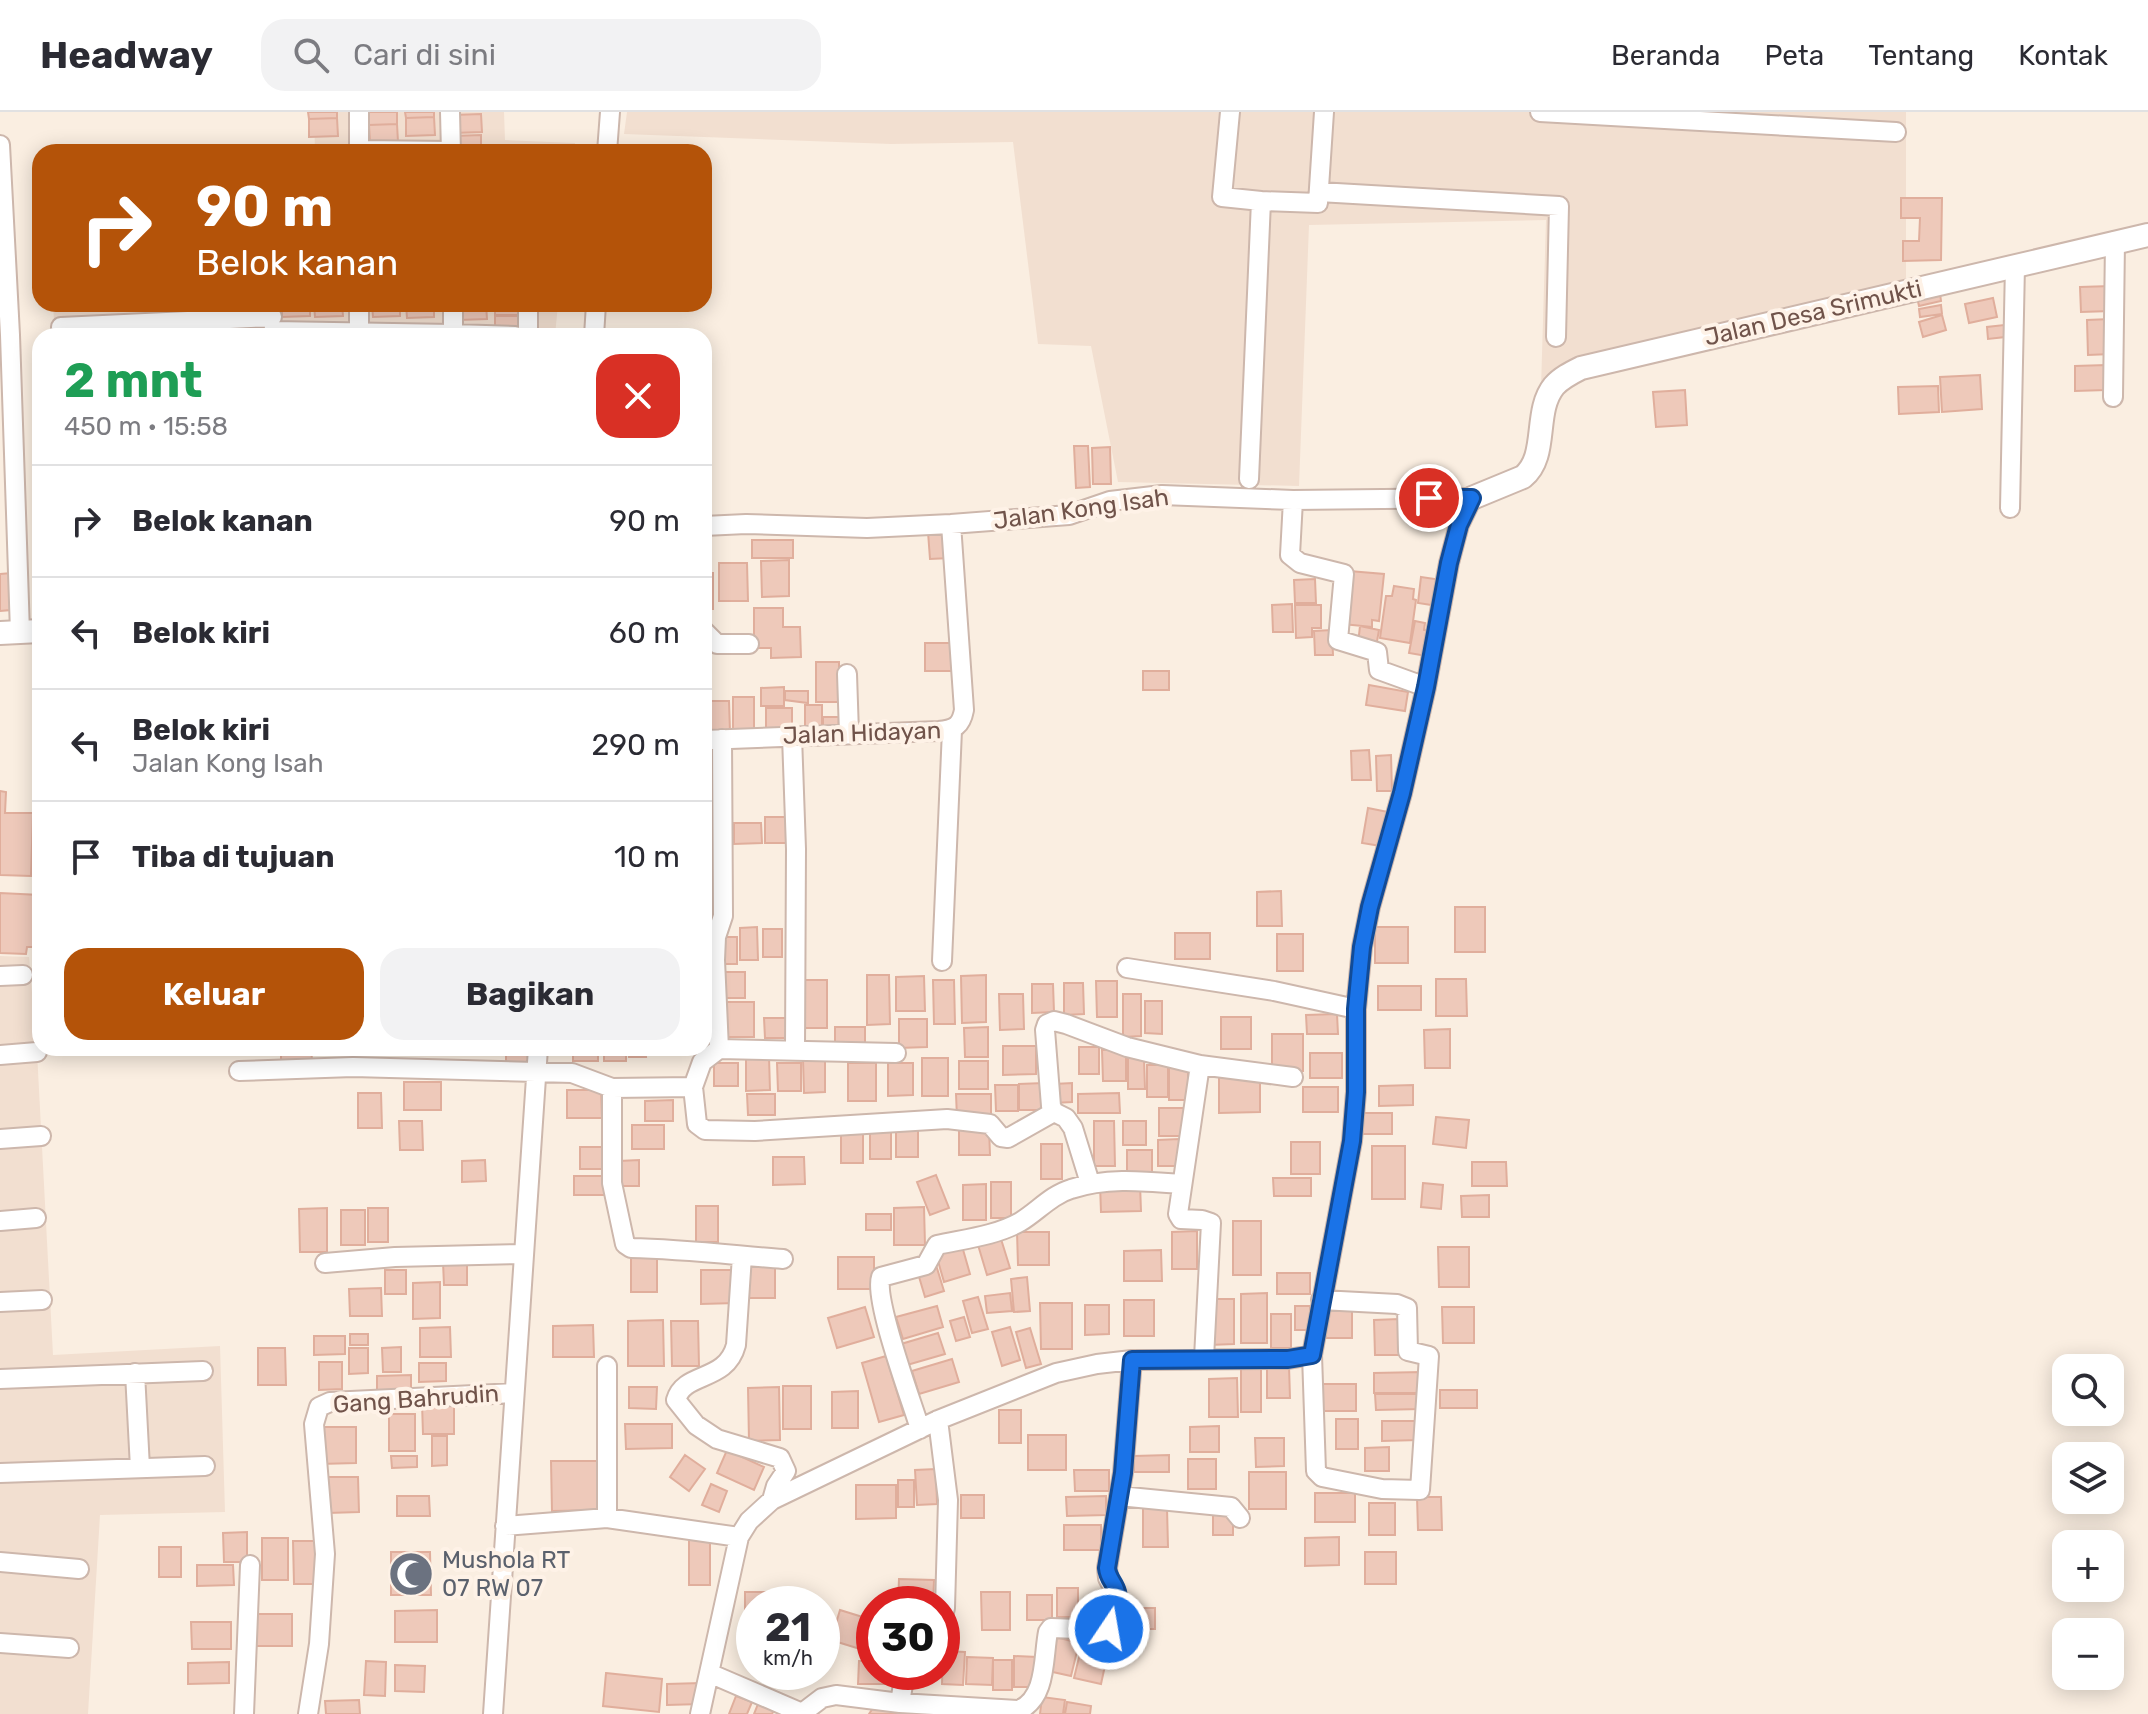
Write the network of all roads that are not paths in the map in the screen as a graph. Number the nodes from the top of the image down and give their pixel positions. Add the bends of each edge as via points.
1 (359, 112) edge
2 (450, 112) edge
3 (610, 112) edge
4 (1230, 112) edge
5 (1324, 112) edge
6 (1540, 112) edge
7 (1691, 116) edge
8 (1896, 132) dead end
9 (359, 144) edge
10 (451, 144) edge
11 (608, 144) edge
12 (0, 145) edge
13 (1319, 192) junction
14 (1261, 201) junction
15 (2148, 235) edge
16 (2115, 241) junction
17 (2015, 265) junction
18 (272, 322) edge
19 (61, 327) dead end
20 (320, 328) edge
21 (1556, 337) dead end
22 (2113, 397) dead end
23 (1536, 456) joint
24 (1249, 479) dead end
25 (1472, 498) junction
26 (1293, 500) junction
27 (2010, 508) dead end
28 (951, 524) junction
29 (712, 526) edge
30 (20, 632) edge
31 (712, 639) edge
32 (749, 644) dead end
33 (847, 674) dead end
34 (1426, 687) junction
35 (952, 730) junction
36 (849, 733) junction
37 (792, 736) junction
38 (713, 739) edge
39 (942, 961) dead end
40 (1127, 968) dead end
41 (23, 975) dead end
42 (0, 976) edge
43 (1356, 1009) junction
44 (719, 1049) junction
45 (795, 1049) junction
46 (32, 1052) edge
47 (896, 1053) dead end
48 (712, 1054) edge
49 (0, 1055) edge
50 (537, 1056) edge
51 (710, 1056) edge
52 (1200, 1065) junction
53 (239, 1071) dead end
54 (536, 1073) junction
55 (1293, 1077) dead end
56 (693, 1087) junction
57 (612, 1088) junction
58 (1054, 1112) junction
59 (41, 1136) dead end
60 (0, 1139) edge
61 (1090, 1183) junction
62 (1181, 1184) junction
63 (36, 1218) dead end
64 (0, 1221) edge
65 (523, 1254) junction
66 (742, 1256) junction
67 (783, 1259) dead end
68 (325, 1263) dead end
69 (42, 1300) dead end
70 (1321, 1300) junction
71 (0, 1302) edge
72 (1312, 1355) junction
73 (1204, 1358) junction
74 (1132, 1360) junction
75 (607, 1366) dead end
76 (203, 1371) dead end
77 (135, 1373) junction
78 (0, 1379) edge
79 (513, 1393) junction
80 (938, 1420) junction
81 (920, 1429) junction
82 (205, 1466) dead end
83 (140, 1468) junction
84 (0, 1473) edge
85 (1119, 1496) junction
86 (772, 1500) junction
87 (607, 1518) junction
88 (1240, 1518) dead end
89 (505, 1526) junction
90 (739, 1537) junction
91 (0, 1562) edge
92 (250, 1565) dead end
93 (79, 1569) dead end
94 (946, 1586) edge
95 (0, 1643) edge
96 (69, 1648) dead end
97 (709, 1673) junction
98 (902, 1690) edge
99 (900, 1703) junction
100 (801, 1713) edge
101 (244, 1714) edge
102 (308, 1714) edge
103 (493, 1714) edge
104 (700, 1714) edge

1 - 9 street
2 - 10 street
3 - 11 street
4 - 14 street via 1222,197
5 - 13 street
6 - 7 street
7 - 8 street
12 - 30 street
13 - 14 street via 1318,203
13 - 21 street via 1559,206
14 - 24 street
15 - 16 street, Jalan Desa Srimukti
16 - 17 street, Jalan Desa Srimukti
16 - 22 street
17 - 23 street, Jalan Desa Srimukti via 1581,368 1563,378 1547,398
17 - 27 street
18 - 19 street
18 - 20 street
23 - 25 street, Jalan Kong Isah via 1523,477
25 - 26 street, Jalan Kong Isah
25 - 34 street via 1449,563
26 - 28 street, Jalan Kong Isah via 1133,497 1069,515
26 - 34 street via 1290,555 1300,563 1344,574 1338,640 1377,652 1379,670
28 - 29 street, Jalan Kong Isah
28 - 35 street, Jalan Hidayan via 964,710
31 - 32 street via 717,644
33 - 36 street
34 - 43 street via 1370,907
35 - 36 street, Jalan Hidayan
35 - 39 street
36 - 37 street, Jalan Hidayan
37 - 38 street, Jalan Hidayan
37 - 45 street
38 - 44 street via 723,916 715,960
40 - 43 street
41 - 42 street
43 - 70 street via 1352,1141
44 - 45 street
44 - 48 street
45 - 47 street
46 - 49 street
50 - 54 street
51 - 56 street via 702,1062
52 - 55 street
52 - 58 street via 1050,1022 1045,1030
52 - 62 street
53 - 54 street via 353,1067
54 - 57 street via 572,1073
54 - 65 street
56 - 57 street
56 - 58 street via 697,1124 705,1130 947,1119 990,1124 1005,1138
57 - 66 street via 612,1183 625,1244
58 - 61 street via 1073,1128
59 - 60 street
61 - 62 street
61 - 81 street via 1062,1192 1019,1223 937,1245 926,1265 881,1277 893,1343
62 - 73 street via 1181,1219 1208,1220 1212,1226
63 - 64 street
65 - 68 street
65 - 79 street
66 - 67 street
66 - 86 street via 733,1357 683,1388 676,1400 696,1425 717,1439 780,1458 786,1471
69 - 71 street
70 - 72 street
70 - 72 street via 1407,1308 1408,1351 1429,1356 1419,1491 1382,1489 1322,1477 1316,1471
72 - 73 street
73 - 74 street
74 - 80 street via 1056,1373
74 - 85 street
75 - 87 street
76 - 77 street
77 - 78 street
77 - 83 street
79 - 89 street
79 - 102 street, Gang Bahrudin via 330,1402 319,1407 314,1424 325,1554
80 - 81 street
80 - 94 street via 948,1500
81 - 86 street
82 - 83 street
83 - 84 street
85 - 88 street via 1231,1507
85 - 99 street via 1107,1568 1117,1595 1113,1627 1051,1628 1040,1685 1028,1706 1019,1710
86 - 90 street
87 - 89 street
87 - 90 street
89 - 103 street
90 - 97 street
91 - 93 street
92 - 101 street
95 - 96 street
97 - 100 street
97 - 104 street
98 - 99 street
99 - 100 street via 836,1695

